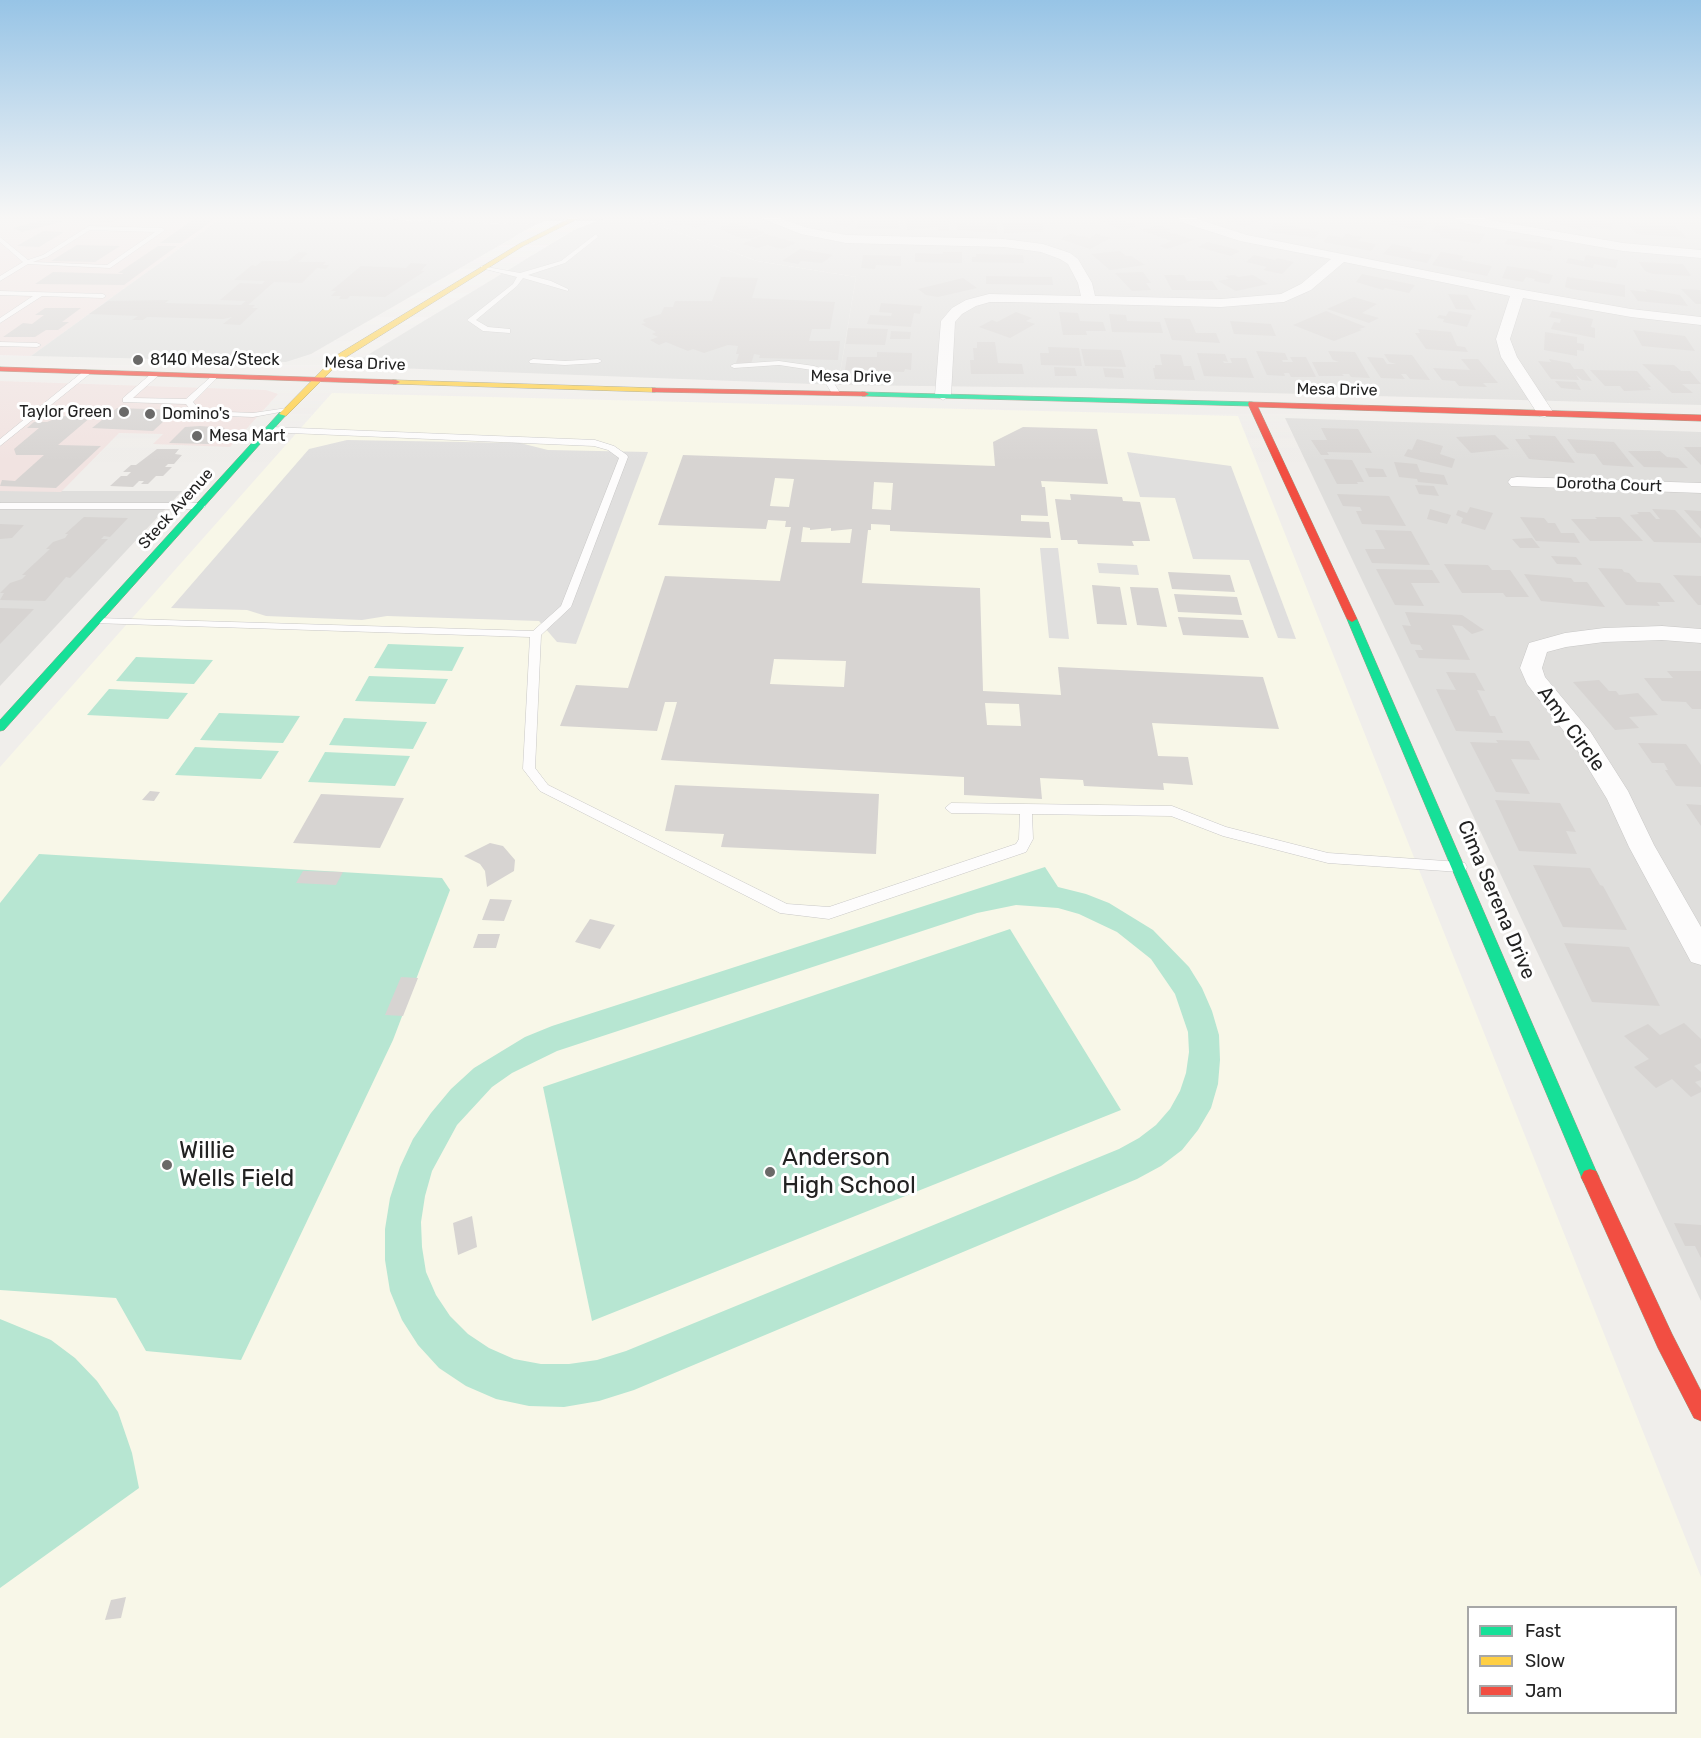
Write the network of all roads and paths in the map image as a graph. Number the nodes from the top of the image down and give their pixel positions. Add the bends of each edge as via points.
1 (32, 300) edge
2 (430, 300) edge
3 (496, 300) edge
4 (984, 300) edge
5 (1126, 300) edge
6 (1257, 300) edge
7 (1515, 300) edge
8 (1562, 300) edge
9 (0, 321) edge
10 (1701, 321) edge
11 (507, 331) dead end
12 (0, 344) edge
13 (37, 345) dead end
14 (352, 349) junction
15 (320, 359) dead end
16 (533, 361) dead end
17 (598, 361) dead end
18 (302, 364) dead end
19 (735, 366) dead end
20 (0, 369) edge
21 (88, 372) junction
22 (155, 375) junction
23 (213, 376) junction
24 (238, 377) junction
25 (316, 379) junction
26 (836, 393) junction
27 (943, 396) junction
28 (188, 402) junction
29 (1253, 405) junction
30 (287, 410) junction
31 (1545, 412) junction
32 (1701, 418) edge
33 (270, 430) junction
34 (0, 442) edge
35 (1517, 482) dead end
36 (1701, 488) edge
37 (0, 506) edge
38 (201, 506) junction
39 (97, 621) junction
40 (536, 634) junction
41 (1701, 636) edge
42 (0, 727) edge
43 (951, 808) dead end
44 (1026, 809) junction
45 (1461, 867) junction
46 (1701, 953) edge
47 (1701, 1411) edge

1 - 9 lane
2 - 14 street, Steck Avenue
3 - 11 lane via 471,320 486,329
4 - 27 street via 957,311 948,321
5 - 6 street
7 - 31 street via 1503,339 1509,357
8 - 10 street
12 - 13 lane
14 - 15 street
14 - 25 street, Steck Avenue
16 - 17 lane
18 - 24 street
19 - 26 lane via 778,363 814,369 823,372
20 - 21 street, Mesa Drive
21 - 22 street, Mesa Drive
21 - 34 lane
22 - 23 street, Mesa Drive
22 - 28 lane via 126,400
23 - 24 street, Mesa Drive
23 - 28 lane
24 - 25 street, Mesa Drive
25 - 26 street, Mesa Drive
25 - 30 street, Steck Avenue
26 - 27 street, Mesa Drive
27 - 29 street, Mesa Drive
28 - 30 lane via 203,413 253,415
29 - 31 street, Mesa Drive
29 - 45 street, Cima Serena Drive via 1369,655
30 - 33 street, Steck Avenue
31 - 32 street, Mesa Drive
33 - 38 street, Steck Avenue
33 - 40 lane via 595,443 611,447 624,457 566,607
35 - 36 street, Dorotha Court
37 - 38 lane
38 - 39 street, Steck Avenue
39 - 40 lane
39 - 42 street, Steck Avenue
40 - 44 lane via 529,769 544,788 785,909 829,913 1021,848 1026,838
41 - 46 street, Amy Circle via 1604,635 1557,642 1537,648 1531,668 1535,679 1582,737 1619,798
43 - 44 lane
44 - 45 lane via 1172,811 1223,831 1328,858
45 - 47 street, Cima Serena Drive via 1598,1195

